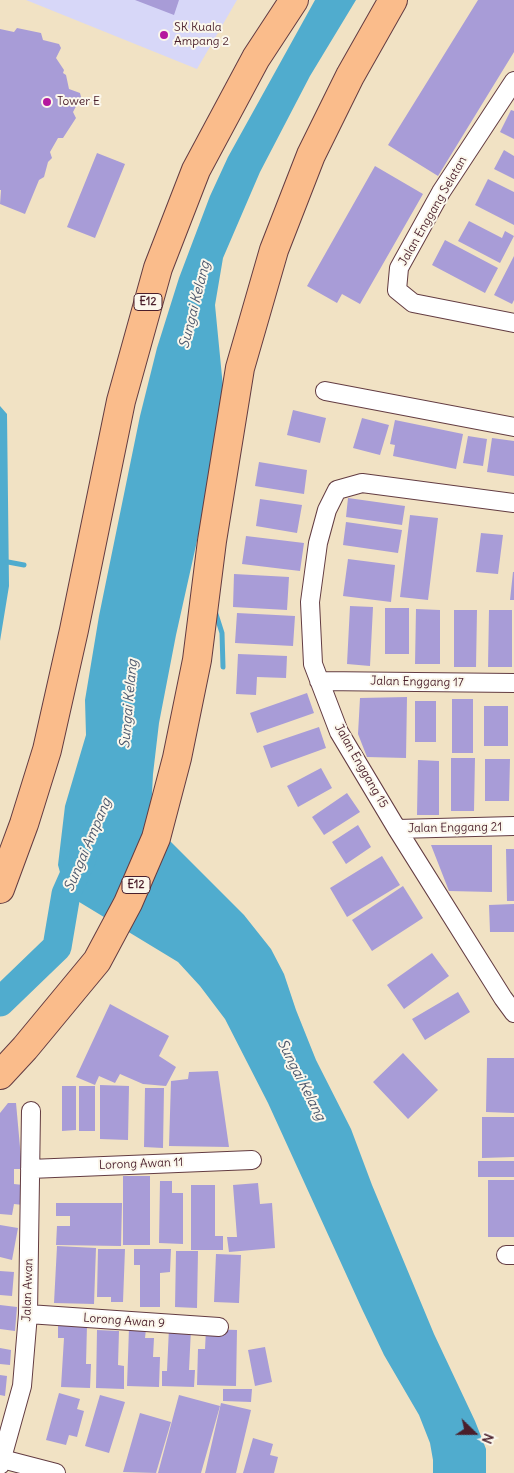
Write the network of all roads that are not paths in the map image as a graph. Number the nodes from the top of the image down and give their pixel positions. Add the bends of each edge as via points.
1 (294, 0) edge
2 (393, 0) edge
3 (514, 81) edge
4 (514, 323) edge
5 (326, 391) dead end
6 (514, 428) edge
7 (514, 503) edge
8 (319, 681) junction
9 (514, 683) edge
10 (514, 826) edge
11 (397, 829) junction
12 (0, 889) edge
13 (514, 1013) edge
14 (0, 1075) edge
15 (31, 1111) dead end
16 (252, 1160) dead end
17 (30, 1169) junction
18 (28, 1314) junction
19 (219, 1327) dead end
20 (1, 1462) edge
21 (56, 1473) edge

1 - 12 highway, E12 via 256,58 196,170 158,268 120,401 47,750
2 - 14 highway, E12 via 310,155 274,250 240,368 197,660 177,758 156,838 128,903 97,961
3 - 4 street, Jalan Enggang Selatan via 441,192 399,268 397,290 412,303
5 - 6 street
7 - 8 street, Jalan Enggang 15 via 362,483 337,490 326,510 318,543 310,602 313,664
8 - 9 street, Jalan Enggang 17
8 - 11 street, Jalan Enggang 15 via 339,732
10 - 11 street, Jalan Enggang 21
11 - 13 street, Jalan Enggang 15
15 - 17 street, Jalan Awan
16 - 17 street, Lorong Awan 11
17 - 18 street, Jalan Awan
18 - 19 street, Lorong Awan 9
18 - 20 street, Jalan Awan via 22,1386
20 - 21 street

